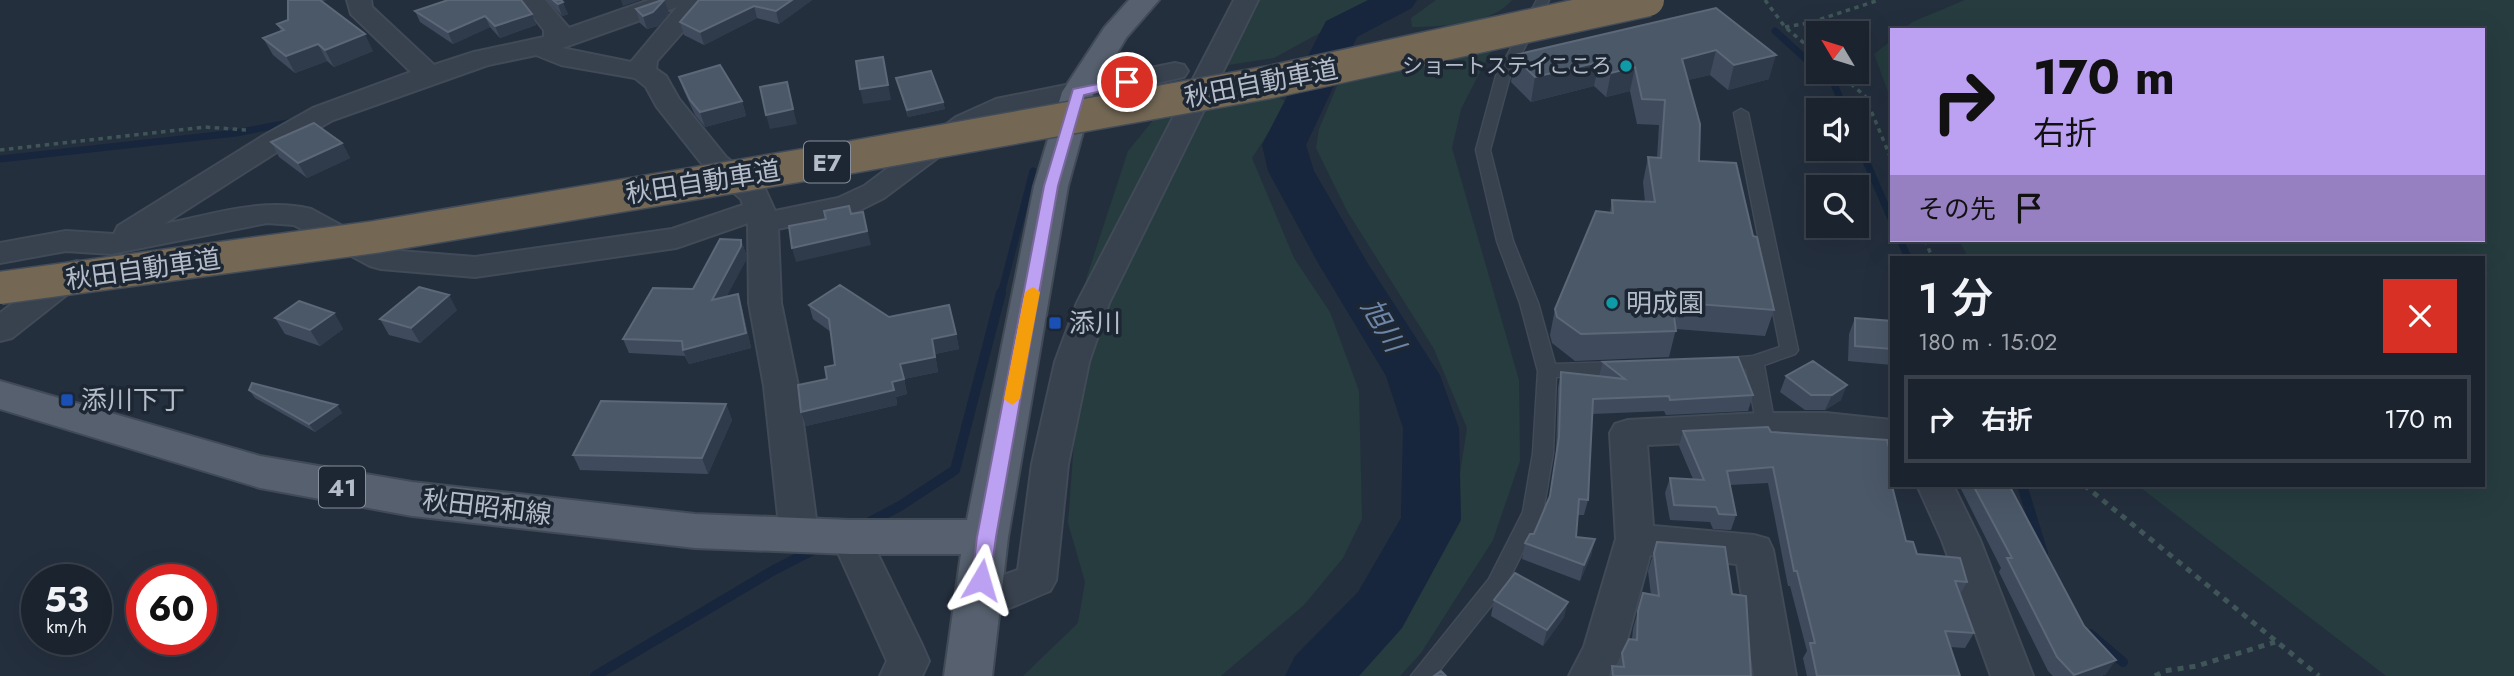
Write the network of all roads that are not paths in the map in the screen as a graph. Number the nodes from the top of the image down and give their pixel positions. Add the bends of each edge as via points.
1 (359, 0) edge
2 (532, 0) edge
3 (673, 0) edge
4 (689, 0) edge
5 (1145, 0) edge
6 (1245, 0) edge
7 (1543, 0) edge
8 (1648, 0) edge
9 (552, 39) junction
10 (1175, 71) dead end
11 (643, 72) junction
12 (427, 73) junction
13 (1078, 92) junction
14 (1741, 113) dead end
15 (762, 216) junction
16 (111, 244) junction
17 (0, 253) edge
18 (0, 288) edge
19 (0, 330) edge
20 (1754, 362) junction
21 (1699, 365) edge
22 (1643, 367) edge
23 (1547, 371) junction
24 (0, 395) edge
25 (1766, 426) junction
26 (1890, 433) edge
27 (1936, 487) edge
28 (799, 534) junction
29 (850, 537) junction
30 (986, 537) junction
31 (1635, 539) junction
32 (978, 601) junction
33 (901, 676) edge
34 (968, 676) edge
35 (1422, 676) edge
36 (1590, 676) edge
37 (1775, 676) edge
38 (2012, 676) edge

1 - 12 street via 360,9
2 - 9 street
3 - 9 street
4 - 11 street via 690,10 643,60
5 - 13 main road via 1114,34
6 - 32 street via 1093,303 1072,362 1051,464 1036,580
7 - 23 lane via 1503,76 1483,150 1505,241 1544,349
8 - 18 highway, 秋田自動車道 / E7, bridge via 1270,82 852,158 375,237
9 - 11 street via 561,57
9 - 12 street
10 - 13 street
11 - 15 street via 657,82 667,102 716,163 755,195
12 - 16 street via 323,114
13 - 15 street via 990,111 847,205 799,218
13 - 30 main road via 1051,186
14 - 20 lane via 1789,350
15 - 16 street via 676,238 475,267 381,259 300,216 267,214
15 - 28 street via 765,303 782,386
16 - 17 street via 66,241
16 - 19 street
20 - 21 lane
20 - 25 lane
22 - 23 lane
23 - 35 lane via 1544,453 1533,512 1496,585
24 - 28 main road, 秋田昭和線 / 41 via 260,472 412,499 695,531
25 - 26 street
25 - 31 street via 1628,433
27 - 38 street
28 - 29 main road, 秋田昭和線 / 41
29 - 30 main road, 秋田昭和線 / 41
29 - 33 street via 859,567 898,631 908,661
30 - 32 main road
31 - 36 street via 1604,647
31 - 37 street via 1754,550
32 - 34 main road

